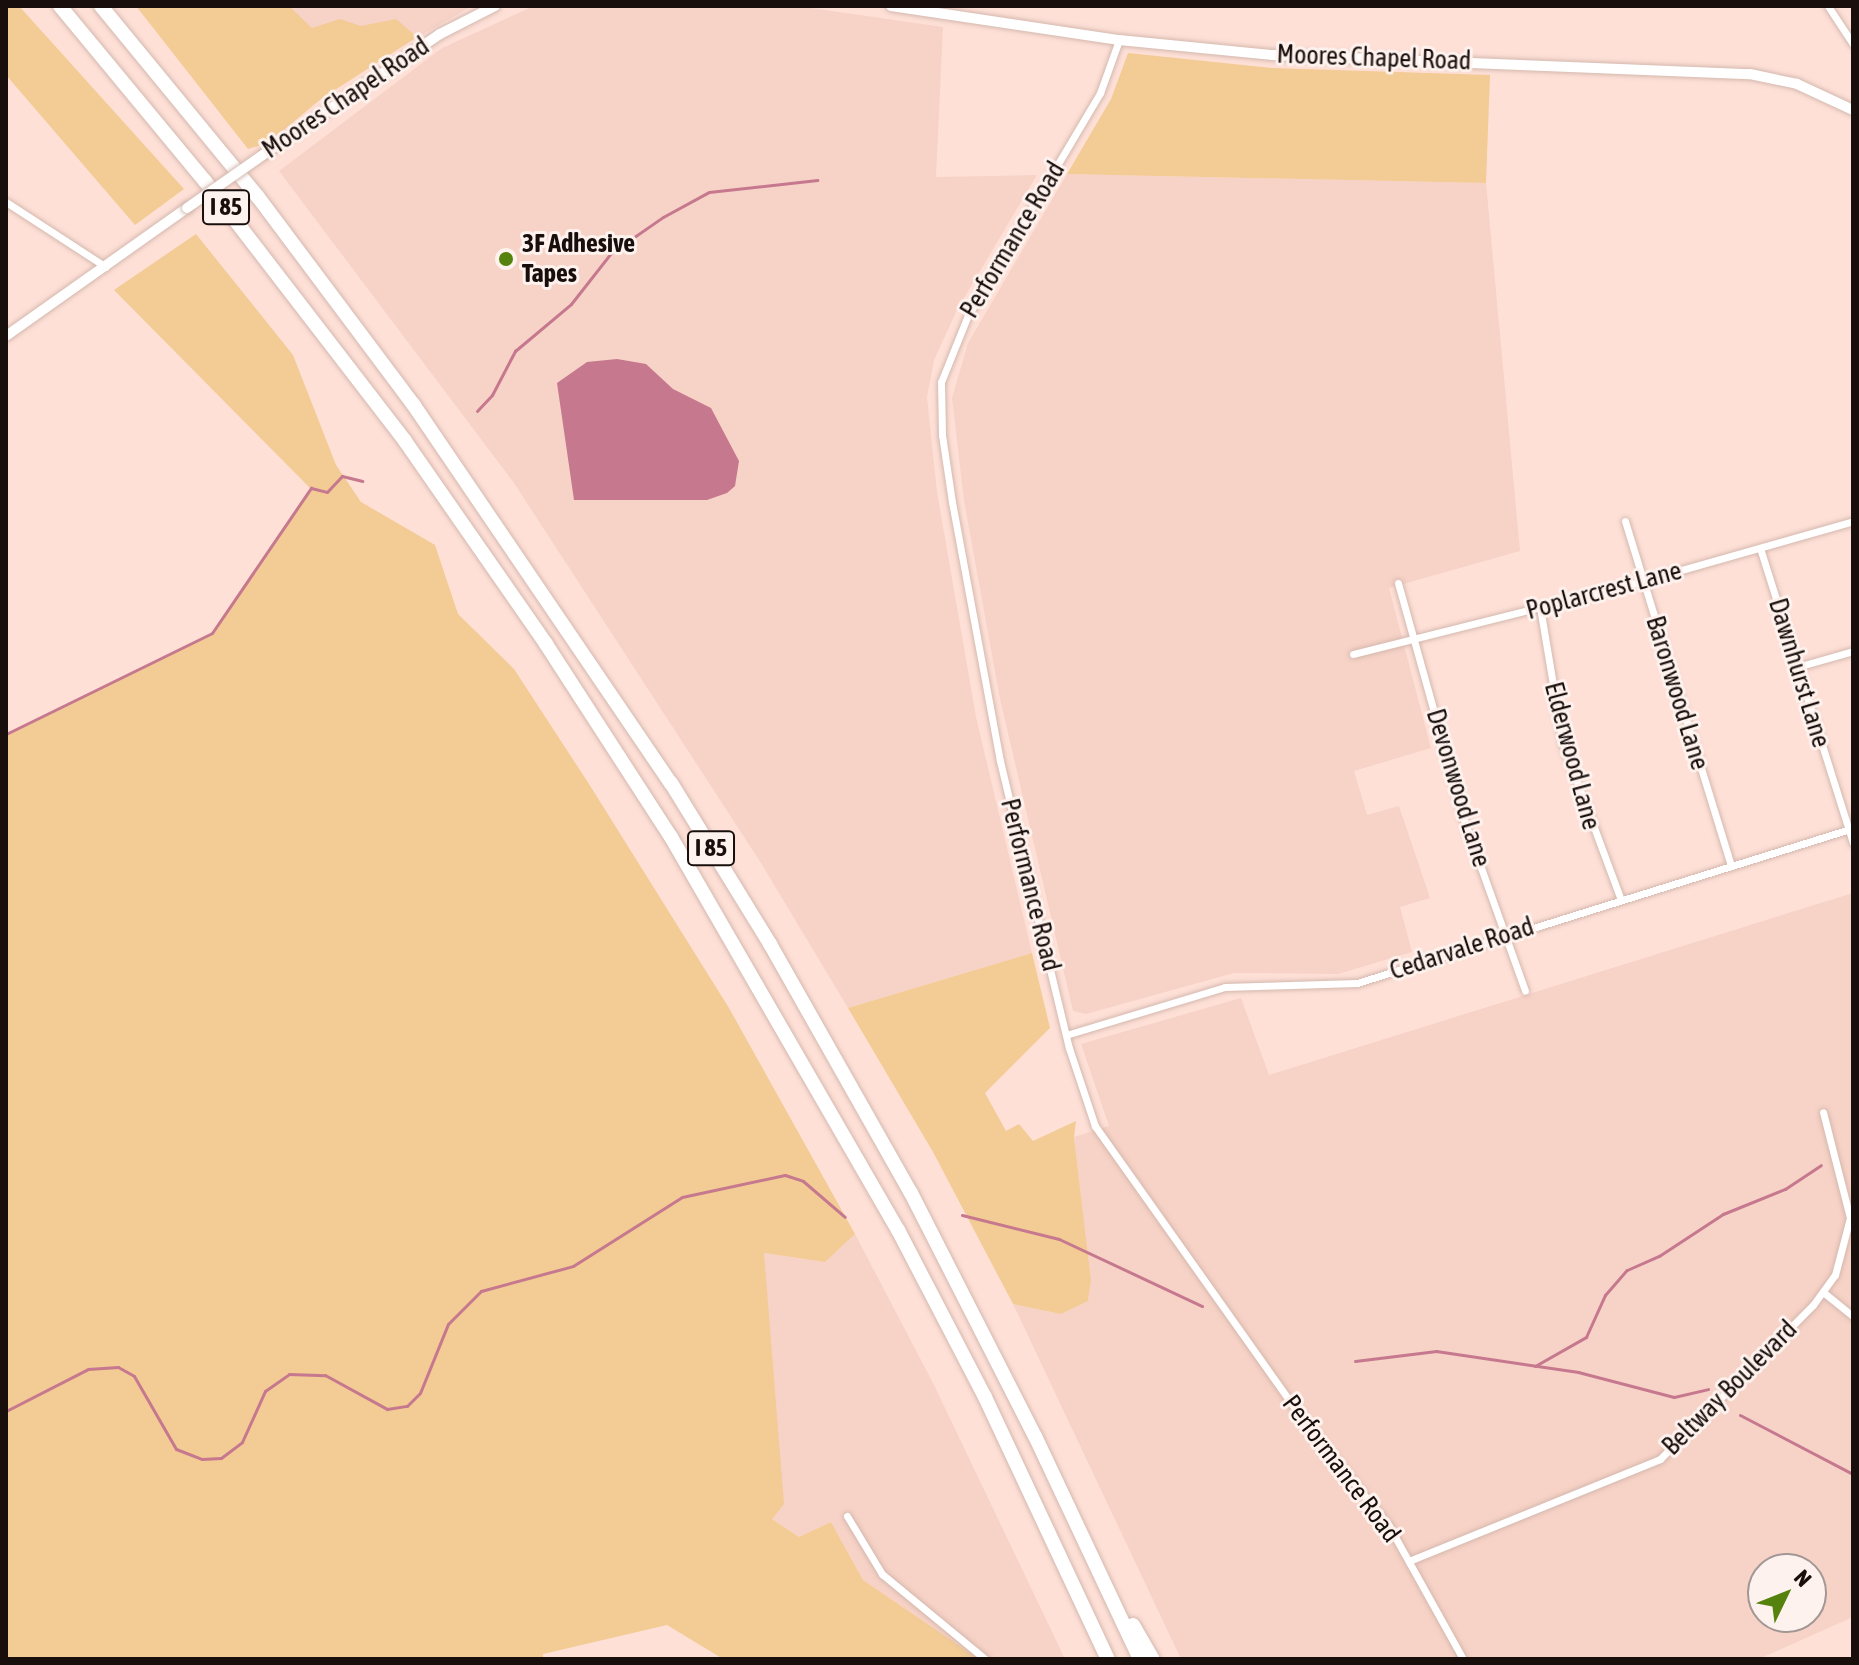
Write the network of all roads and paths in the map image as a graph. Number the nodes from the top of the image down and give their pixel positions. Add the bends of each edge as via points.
1 (60, 6) edge
2 (101, 6) edge
3 (495, 6) edge
4 (891, 6) edge
5 (1828, 6) edge
6 (1119, 40) junction
7 (1853, 44) edge
8 (1853, 110) edge
9 (6, 202) edge
10 (106, 267) junction
11 (6, 336) edge
12 (1625, 521) dead end
13 (1853, 521) edge
14 (1760, 548) junction
15 (1643, 581) junction
16 (1398, 583) dead end
17 (1540, 607) junction
18 (1417, 641) junction
19 (1853, 651) edge
20 (1353, 654) dead end
21 (1797, 667) junction
22 (1851, 829) edge
23 (1853, 843) edge
24 (1731, 866) junction
25 (1621, 900) junction
26 (1508, 934) junction
27 (1525, 991) dead end
28 (1066, 1035) junction
29 (1823, 1112) dead end
30 (1823, 1292) junction
31 (1853, 1316) edge
32 (847, 1516) dead end
33 (1093, 1555) junction
34 (1409, 1561) junction
35 (985, 1659) edge
36 (1108, 1659) edge
37 (1140, 1659) edge
38 (1153, 1659) edge
39 (1463, 1659) edge

1 - 36 highway, I 85 via 195,168 405,441 671,837 898,1230 985,1397
2 - 33 highway, I 85 via 258,197 396,380 671,783 904,1180
3 - 10 main road, Moores Chapel Road, bridge via 419,48
4 - 6 main road, Moores Chapel Road
5 - 7 street
6 - 8 main road, Moores Chapel Road via 1273,55 1728,72 1797,84
6 - 28 street, Performance Road via 1091,109 957,337 940,397 952,502 987,698
9 - 10 street
10 - 11 main road, Moores Chapel Road
12 - 15 street, Baronwood Lane
13 - 14 street, Poplarcrest Lane
14 - 15 street, Poplarcrest Lane
14 - 21 street, Dawnhurst Lane
15 - 17 street, Poplarcrest Lane
15 - 24 street, Baronwood Lane
16 - 18 street, Devonwood Lane
17 - 18 street, Poplarcrest Lane
17 - 25 street, Elderwood Lane via 1563,744
18 - 20 street, Poplarcrest Lane
18 - 26 street, Devonwood Lane via 1465,823
19 - 21 street
21 - 22 street, Dawnhurst Lane
22 - 23 street, Dawnhurst Lane
22 - 24 street, Cedarvale Road
24 - 25 street, Cedarvale Road
25 - 26 street, Cedarvale Road
26 - 27 street, Devonwood Lane
26 - 28 street, Cedarvale Road via 1357,983 1225,987
28 - 34 street, Performance Road via 1088,1110 1106,1147 1300,1416 1373,1505
29 - 30 street, Beltway Boulevard via 1850,1218 1840,1260
30 - 31 street
30 - 34 street, Beltway Boulevard via 1660,1459
32 - 35 street via 882,1574
33 - 37 highway, I 85
33 - 38 highway
34 - 39 street, Performance Road

